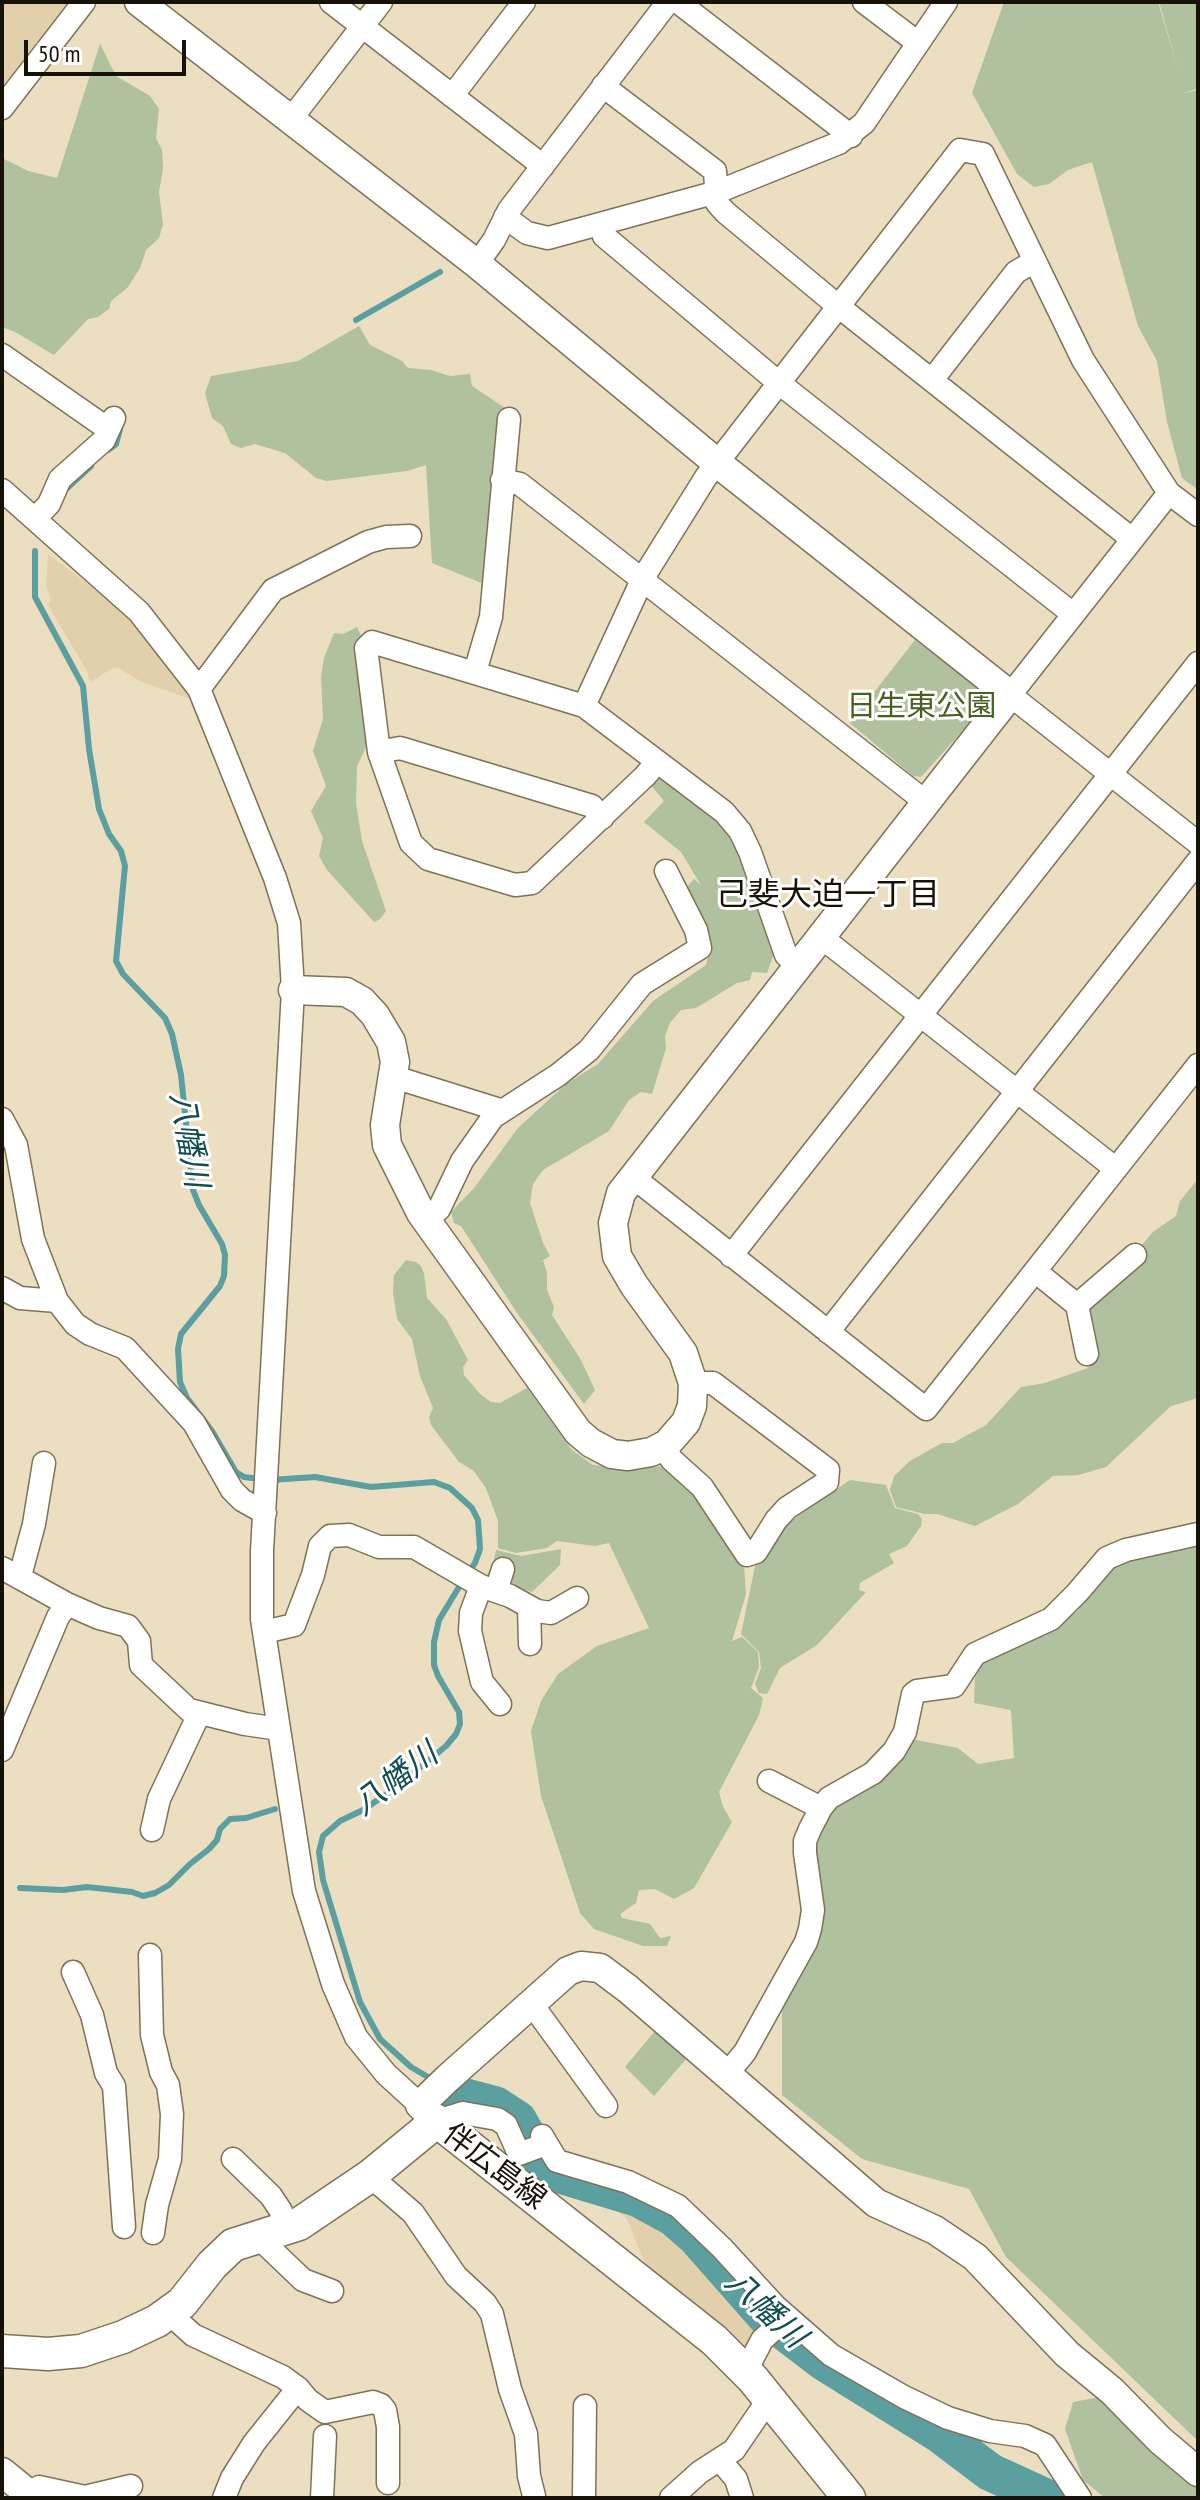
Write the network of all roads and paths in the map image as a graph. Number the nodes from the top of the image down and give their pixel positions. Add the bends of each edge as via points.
1 (84, 2) edge
2 (139, 2) edge
3 (331, 2) edge
4 (381, 2) edge
5 (524, 2) edge
6 (668, 2) edge
7 (678, 2) edge
8 (864, 2) edge
9 (946, 2) edge
10 (362, 26) junction
11 (918, 43) junction
12 (603, 86) junction
13 (452, 96) junction
14 (2, 108) edge
15 (291, 119) junction
16 (851, 136) junction
17 (543, 166) junction
18 (717, 192) junction
19 (505, 217) junction
20 (600, 224) junction
21 (1035, 261) junction
22 (477, 264) junction
23 (838, 306) junction
24 (2, 355) edge
25 (932, 380) junction
26 (779, 383) junction
27 (509, 419) dead end
28 (716, 462) junction
29 (502, 480) junction
30 (2, 490) edge
31 (1169, 493) junction
32 (1198, 515) edge
33 (35, 519) junction
34 (410, 536) dead end
35 (1132, 539) junction
36 (643, 578) junction
37 (1073, 614) junction
38 (1198, 663) edge
39 (475, 672) junction
40 (199, 689) junction
41 (1010, 695) junction
42 (584, 706) junction
43 (379, 752) junction
44 (657, 762) junction
45 (1109, 774) junction
46 (927, 803) junction
47 (602, 818) junction
48 (1198, 843) edge
49 (1198, 861) edge
50 (666, 871) dead end
51 (821, 937) junction
52 (798, 965) junction
53 (293, 990) junction
54 (920, 1015) junction
55 (1198, 1065) edge
56 (394, 1077) junction
57 (1016, 1092) junction
58 (500, 1110) junction
59 (2, 1119) edge
60 (1116, 1169) junction
61 (633, 1177) junction
62 (426, 1220) junction
63 (1135, 1255) dead end
64 (731, 1256) junction
65 (1035, 1271) junction
66 (2, 1288) edge
67 (57, 1301) junction
68 (1077, 1305) junction
69 (828, 1332) junction
70 (1087, 1354) dead end
71 (693, 1383) junction
72 (662, 1446) junction
73 (44, 1463) dead end
74 (265, 1513) junction
75 (1198, 1534) edge
76 (503, 1569) dead end
77 (11, 1572) edge
78 (477, 1583) junction
79 (577, 1598) dead end
80 (67, 1604) junction
81 (529, 1607) junction
82 (264, 1632) junction
83 (530, 1644) dead end
84 (500, 1704) dead end
85 (199, 1714) junction
86 (279, 1729) junction
87 (2, 1750) edge
88 (769, 1781) dead end
89 (821, 1808) junction
90 (152, 1830) dead end
91 (150, 1955) dead end
92 (73, 1972) dead end
93 (531, 2003) junction
94 (727, 2074) junction
95 (434, 2099) junction
96 (606, 2106) dead end
97 (233, 2159) dead end
98 (370, 2176) junction
99 (124, 2227) dead end
100 (153, 2233) dead end
101 (270, 2233) junction
102 (332, 2291) dead end
103 (170, 2314) junction
104 (780, 2323) junction
105 (2, 2351) edge
106 (746, 2371) junction
107 (298, 2388) junction
108 (772, 2401) junction
109 (585, 2406) dead end
110 (325, 2436) dead end
111 (720, 2460) junction
112 (2, 2472) edge
113 (1198, 2472) edge
114 (388, 2483) dead end
115 (131, 2486) dead end
116 (32, 2496) edge
117 (535, 2497) edge
118 (224, 2498) edge
119 (322, 2498) edge
120 (584, 2498) edge
121 (671, 2498) edge
122 (742, 2498) edge
123 (849, 2498) edge
124 (1080, 2498) edge

1 - 14 street
2 - 15 street
3 - 10 street
4 - 10 street
5 - 13 street
6 - 12 street
7 - 16 street
8 - 11 street
9 - 11 street
10 - 13 street
10 - 15 street
11 - 16 street
12 - 17 street
12 - 18 street via 715,171
13 - 17 street
15 - 22 street
16 - 18 street
17 - 19 street
18 - 20 street
18 - 23 street via 717,203 725,212
19 - 20 street via 540,237
19 - 22 street
20 - 26 street via 604,236
21 - 23 street via 983,154 960,150
21 - 25 street via 1016,272
21 - 31 street via 1083,360
22 - 28 street
23 - 25 street
23 - 26 street
24 - 33 street via 111,424 104,440 60,479
25 - 35 street
26 - 28 street
26 - 37 street
27 - 29 street
28 - 36 street
28 - 41 street
29 - 36 street via 520,484
29 - 39 street via 491,617
30 - 33 street
31 - 32 street
31 - 35 street
33 - 40 street via 139,612
34 - 40 street via 368,542 273,590
35 - 37 street
36 - 42 street
36 - 46 street
37 - 41 street
38 - 45 street
39 - 42 street
39 - 43 street via 372,642 366,648
40 - 53 street via 285,908
41 - 45 street
41 - 46 street
42 - 44 street
43 - 47 street via 400,748 592,806
43 - 47 street via 411,843 428,859 515,885 532,883
44 - 47 street
44 - 52 street via 724,812 740,831 786,955
45 - 48 street
45 - 54 street
46 - 51 street
49 - 57 street
50 - 58 street via 700,948 635,990 589,1050
51 - 52 street
51 - 54 street
52 - 61 street
53 - 56 street via 346,992 362,1001 391,1042
53 - 74 street
54 - 57 street
54 - 64 street
55 - 60 street
56 - 58 street
56 - 62 street via 385,1125 387,1145
57 - 60 street
57 - 69 street
58 - 62 street via 462,1161 439,1209
59 - 67 street via 16,1145 33,1239
60 - 65 street
61 - 64 street
61 - 71 street via 617,1205 615,1248 634,1285 683,1353
62 - 72 street via 584,1438 605,1451 628,1456
63 - 68 street
64 - 69 street
65 - 68 street
65 - 69 street via 926,1409
66 - 67 street via 20,1298
67 - 74 street via 83,1329 125,1348 194,1423 232,1490
68 - 70 street
71 - 72 street via 686,1422
71 - 72 street via 713,1383 828,1470 827,1482 787,1508 756,1552 747,1555 702,1487
73 - 77 street via 34,1524
74 - 82 street
75 - 89 street via 1107,1558 1051,1619 975,1654 954,1686 917,1691 894,1751 873,1773
76 - 78 street
77 - 80 street
78 - 81 street
78 - 82 street via 414,1547 379,1547 349,1535 330,1536 320,1546 294,1625
78 - 84 street via 470,1631 482,1682
79 - 81 street via 551,1613
80 - 85 street via 128,1626 139,1641 141,1665
80 - 87 street
81 - 83 street
82 - 86 street
85 - 86 street
85 - 90 street via 159,1799
86 - 95 street via 304,1891 333,1984 356,2037 386,2074
88 - 89 street
89 - 94 street via 805,1841 813,1910 806,1942 745,2052
91 - 100 street via 152,2035 172,2114 170,2159
92 - 99 street via 114,2086
93 - 94 street via 568,1971 600,1968
93 - 95 street
93 - 96 street
94 - 113 street via 876,2203 935,2230 975,2257 1067,2354
95 - 98 main road, 伴広島線
95 - 104 street via 463,2113 497,2119 506,2125 519,2154 539,2144 557,2161 628,2182 678,2206
95 - 106 main road, 伴広島線
97 - 101 street via 281,2211
98 - 101 main road, 伴広島線 via 299,2224
98 - 117 street via 413,2213 456,2276 492,2314 526,2434
101 - 102 street via 303,2280
101 - 103 main road, 伴広島線 via 224,2252
103 - 105 main road, 伴広島線 via 81,2351
103 - 107 street via 193,2335
104 - 106 street via 758,2346
104 - 124 street via 904,2397 969,2426 1037,2440
106 - 108 main road, 伴広島線
107 - 114 street via 325,2412 381,2405 388,2427
107 - 118 street via 254,2443
108 - 111 street
108 - 123 main road, 伴広島線
109 - 120 street
110 - 119 street
111 - 121 street
111 - 122 street via 736,2479
112 - 116 street
115 - 116 street via 85,2497 39,2487

